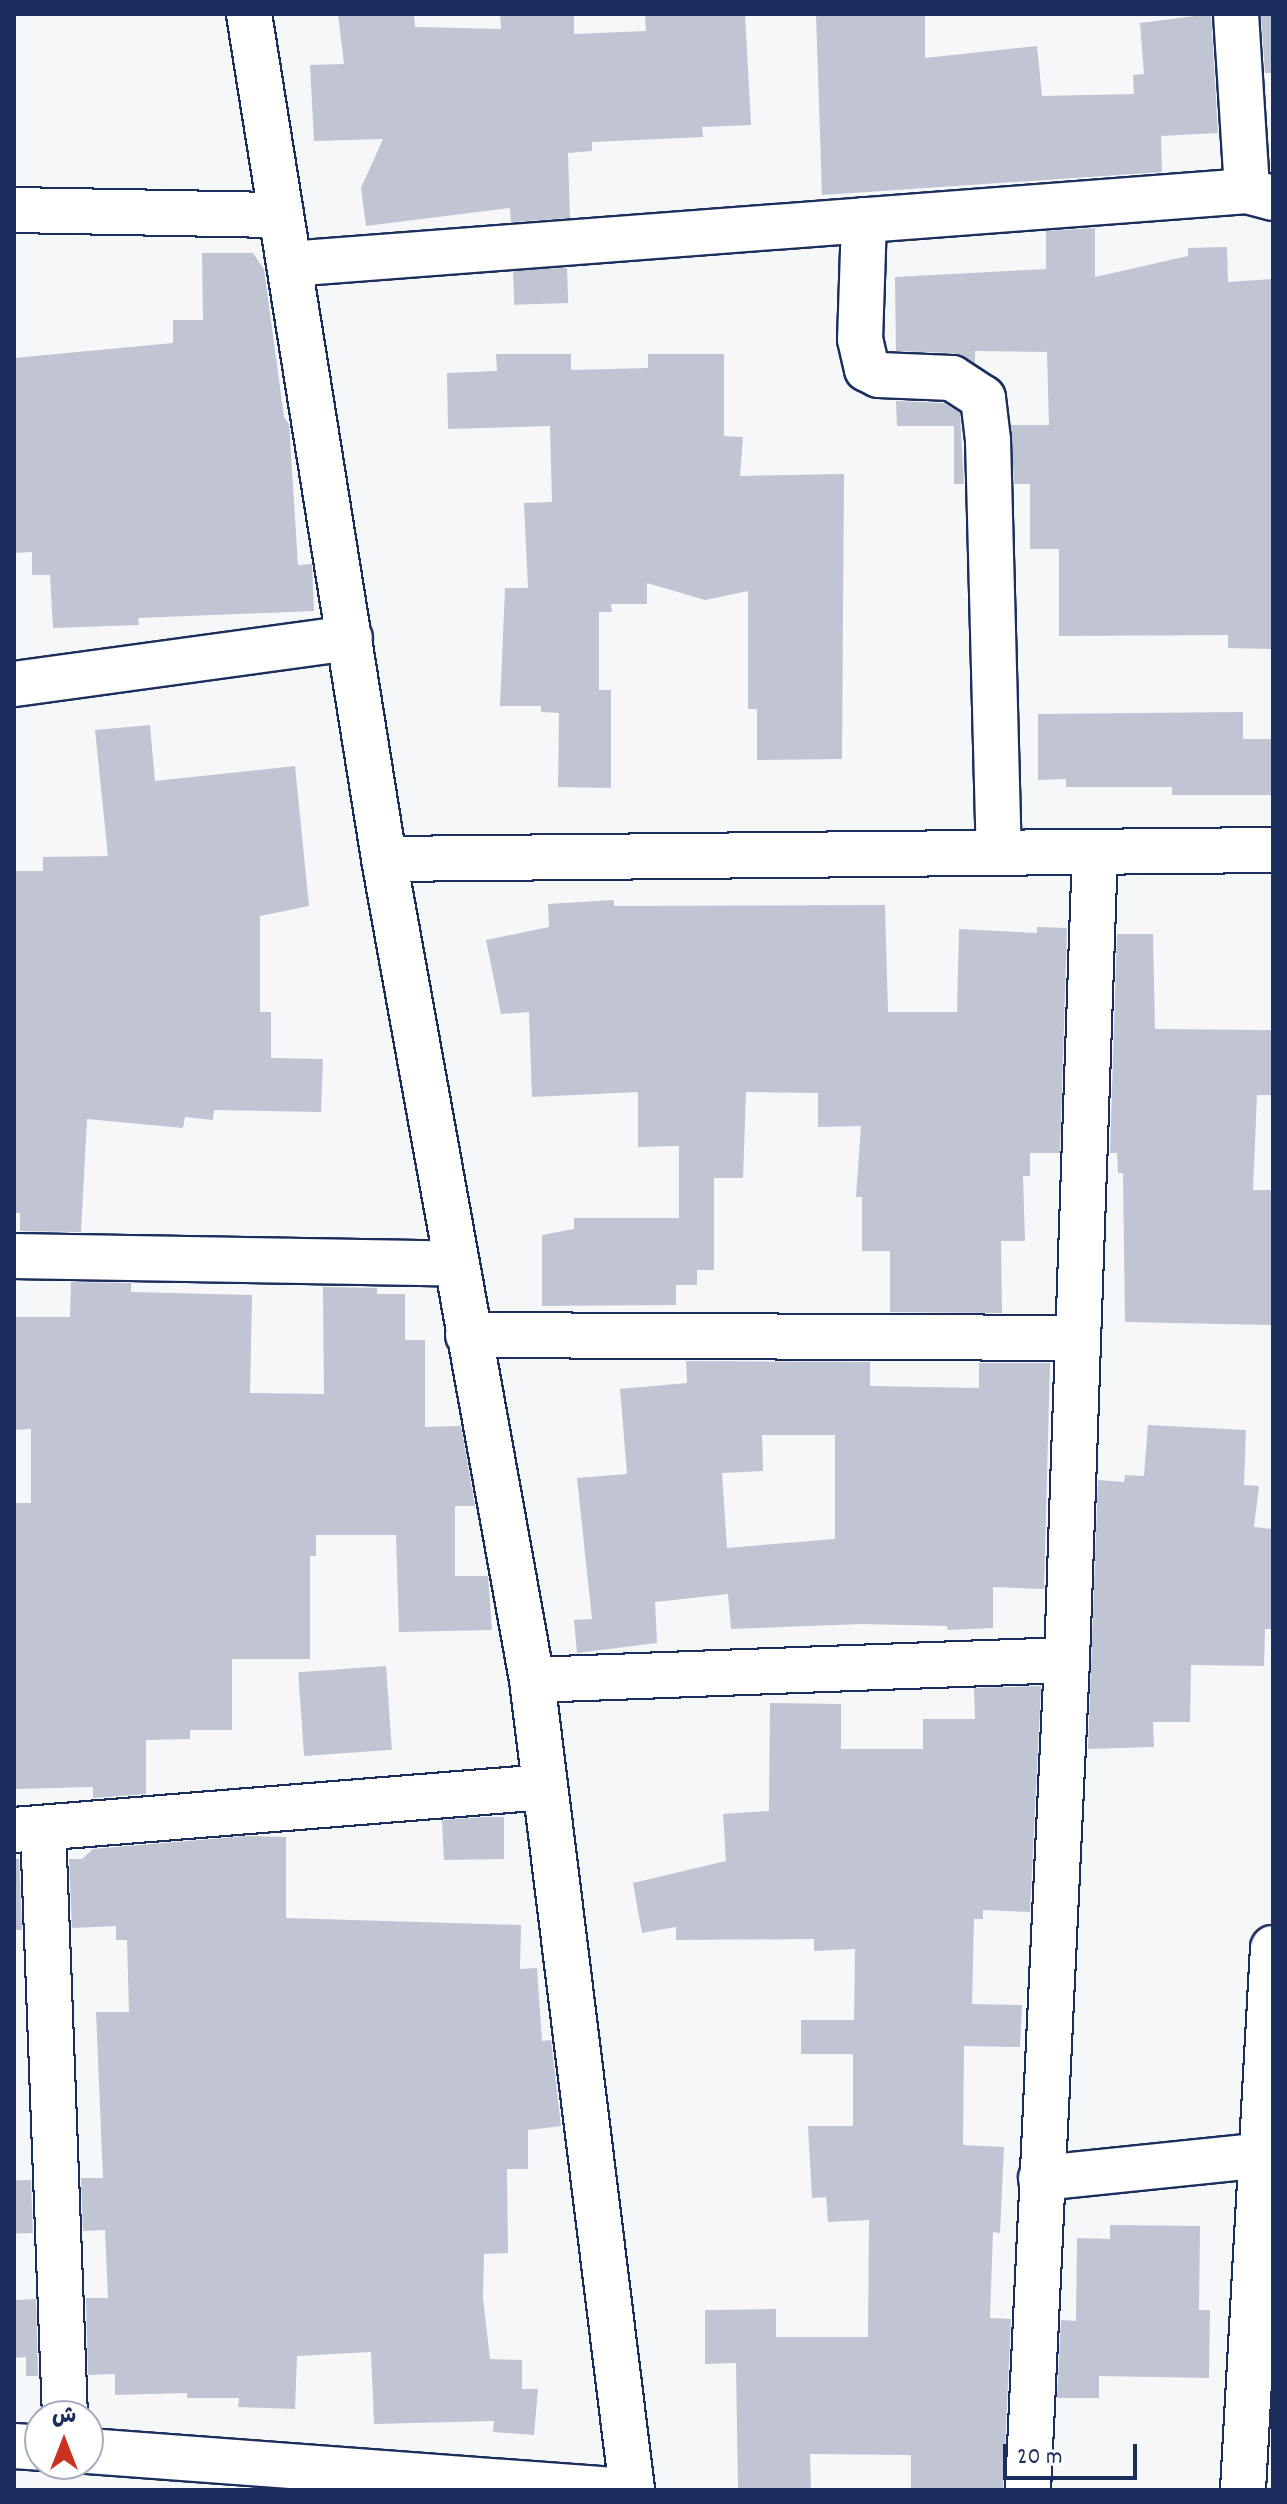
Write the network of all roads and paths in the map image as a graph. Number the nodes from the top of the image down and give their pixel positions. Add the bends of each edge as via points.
1 (249, 14) edge
2 (1236, 14) edge
3 (1260, 195) edge
4 (14, 210) edge
5 (281, 215) junction
6 (864, 220) junction
7 (289, 264) junction
8 (350, 638) junction
9 (14, 684) edge
10 (999, 850) junction
11 (1273, 850) edge
12 (1095, 852) junction
13 (384, 859) junction
14 (14, 1256) edge
15 (456, 1264) junction
16 (468, 1335) junction
17 (1075, 1338) junction
18 (1067, 1660) junction
19 (532, 1680) junction
20 (545, 1787) junction
21 (28, 1829) edge
22 (1273, 1948) edge
23 (33, 2154) edge
24 (1268, 2155) edge
25 (1041, 2178) junction
26 (63, 2400) edge
27 (104, 2452) edge
28 (614, 2490) edge
29 (632, 2490) edge
30 (1028, 2490) edge
31 (1243, 2490) edge

1 - 5 street
2 - 3 street
3 - 6 street
4 - 5 street
5 - 7 street
6 - 7 street
6 - 10 street via 860,339 867,369 879,375 952,378 983,398
7 - 8 street
8 - 9 street
8 - 13 street
10 - 12 street
10 - 13 street
11 - 12 street
12 - 17 street
13 - 15 street
14 - 15 street
15 - 16 street
16 - 17 street
16 - 19 street
17 - 18 street
18 - 19 street
18 - 25 street
19 - 20 street
20 - 21 street
20 - 29 street
21 - 23 street
22 - 24 street
23 - 26 street
24 - 25 street
24 - 31 street
25 - 30 street
27 - 28 street

